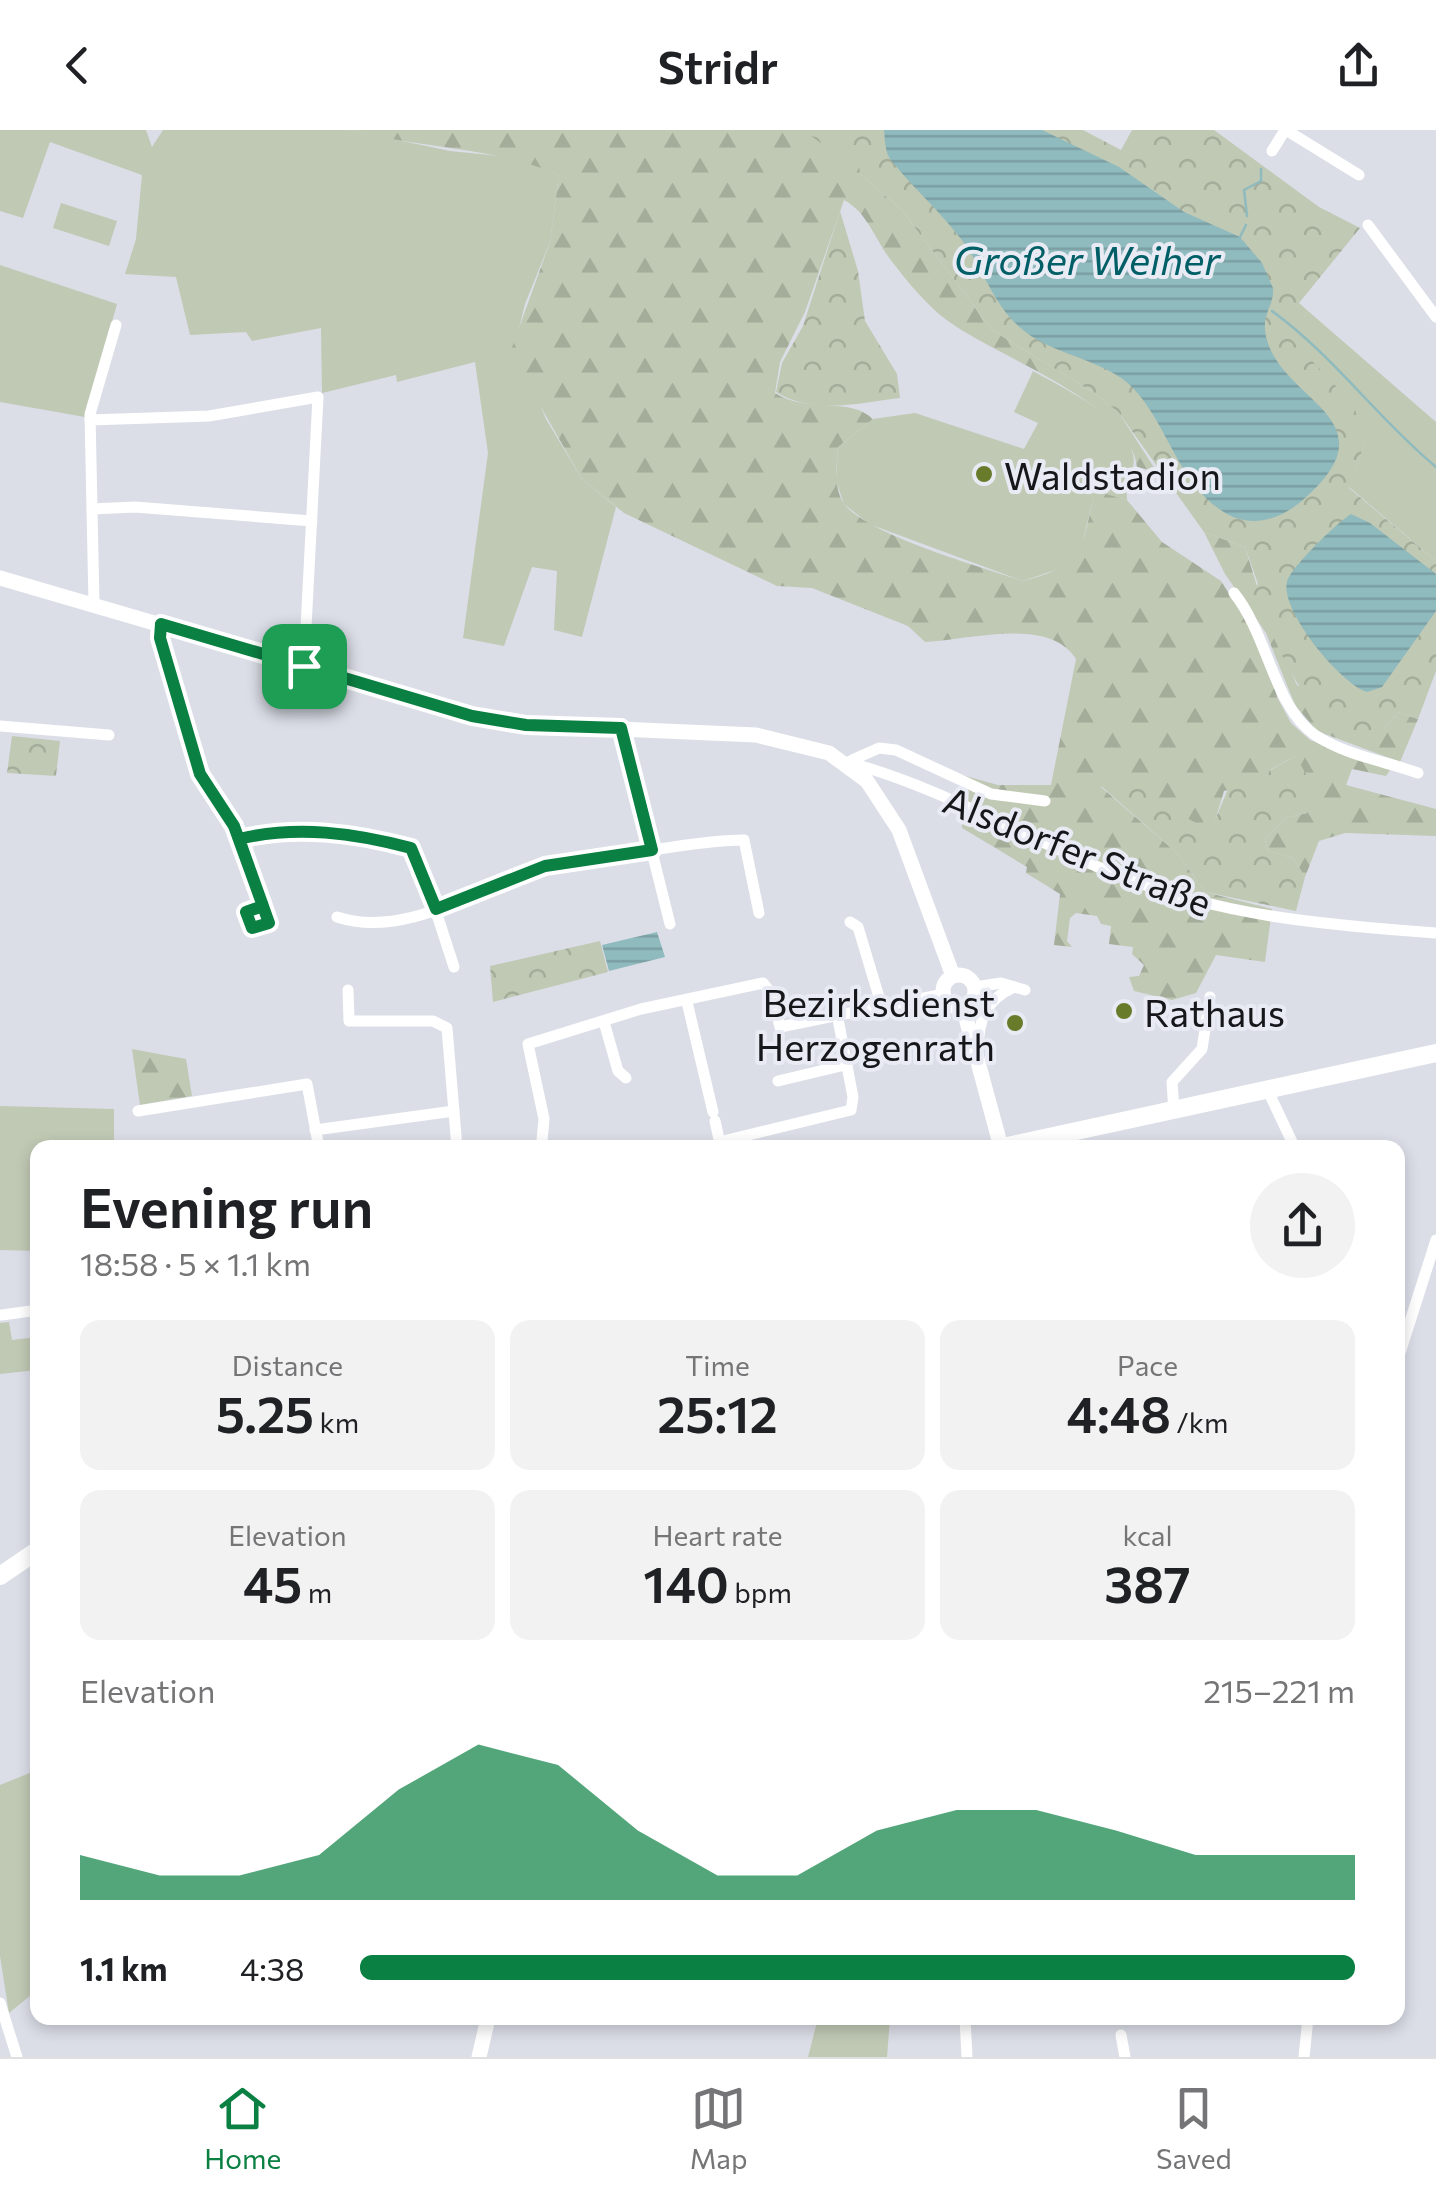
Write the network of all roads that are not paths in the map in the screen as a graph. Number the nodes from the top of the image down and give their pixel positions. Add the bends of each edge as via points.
1 (1286, 130) edge
2 (1272, 151) dead end
3 (1359, 176) dead end
4 (1368, 224) dead end
5 (1436, 316) edge
6 (116, 325) dead end
7 (90, 420) junction
8 (92, 509) junction
9 (312, 522) junction
10 (0, 578) edge
11 (1234, 593) dead end
12 (94, 604) junction
13 (161, 624) junction
14 (304, 666) junction
15 (0, 726) edge
16 (621, 728) junction
17 (110, 736) dead end
18 (843, 761) junction
19 (1418, 773) dead end
20 (1044, 801) dead end
21 (239, 839) junction
22 (652, 850) junction
23 (263, 906) dead end
24 (436, 909) junction
25 (759, 914) dead end
26 (337, 917) dead end
27 (850, 922) dead end
28 (670, 924) dead end
29 (1436, 933) edge
30 (454, 967) dead end
31 (953, 976) junction
32 (975, 986) junction
33 (348, 990) dead end
34 (944, 994) junction
35 (1210, 998) dead end
36 (688, 1002) junction
37 (882, 1007) junction
38 (964, 1007) junction
39 (836, 1014) junction
40 (348, 1021) junction
41 (604, 1022) junction
42 (348, 1036) dead end
43 (1436, 1053) edge
44 (978, 1062) junction
45 (845, 1065) junction
46 (626, 1078) dead end
47 (778, 1081) dead end
48 (1268, 1091) junction
49 (138, 1111) dead end
50 (1174, 1111) junction
51 (454, 1112) junction
52 (316, 1130) junction
53 (318, 1140) edge
54 (456, 1140) edge
55 (542, 1140) edge
56 (719, 1140) edge
57 (736, 1140) edge
58 (998, 1140) edge
59 (1034, 1140) edge
60 (1291, 1140) edge
61 (1436, 1240) edge
62 (30, 1311) edge
63 (2, 1315) edge
64 (1405, 1338) edge
65 (30, 1555) edge
66 (0, 1576) edge
67 (0, 2003) edge
68 (486, 2025) edge
69 (963, 2025) edge
70 (1307, 2025) edge
71 (1121, 2035) dead end
72 (17, 2057) edge
73 (479, 2057) edge
74 (966, 2057) edge
75 (1125, 2057) edge
76 (1304, 2057) edge

1 - 2 street
1 - 3 street
4 - 5 street
6 - 7 street
7 - 8 street
7 - 9 street via 209,416 318,397
8 - 9 street
8 - 12 street
9 - 14 street
10 - 12 main road
11 - 19 street via 1303,725 1333,744
12 - 13 main road
13 - 14 main road
13 - 21 street via 200,774
14 - 16 main road via 472,716
15 - 17 street
16 - 18 main road via 773,737
16 - 22 street
18 - 20 street via 880,748 896,750 991,794
18 - 29 street, Alsdorfer Straße via 904,780 1114,874 1227,910
18 - 31 main road via 867,781 900,830
21 - 23 street
21 - 24 street via 323,832 411,848
22 - 24 street via 545,866
22 - 25 street via 744,840
22 - 28 street
24 - 26 street via 377,921
24 - 30 street
27 - 37 street via 858,927
31 - 32 main road
31 - 34 main road
32 - 38 main road via 975,997
32 - 44 street via 1019,989 996,996 984,1012
33 - 40 street
34 - 37 street
34 - 38 main road via 952,1006
35 - 50 street via 1202,1049 1172,1082
36 - 39 street via 763,983 780,1027
36 - 41 street
36 - 56 street
37 - 39 street
38 - 44 main road
39 - 45 street
40 - 42 street
40 - 51 street via 444,1024
41 - 46 street
41 - 55 street via 528,1044
43 - 48 main road
44 - 58 main road
45 - 47 street
45 - 57 street via 854,1106 847,1113
48 - 50 main road
48 - 60 street
49 - 52 street via 307,1084
50 - 59 main road
51 - 52 street
51 - 54 street
52 - 53 street
61 - 64 street
62 - 63 street
65 - 66 main road
67 - 72 street
68 - 73 main road
69 - 74 street
70 - 76 street
71 - 75 street

